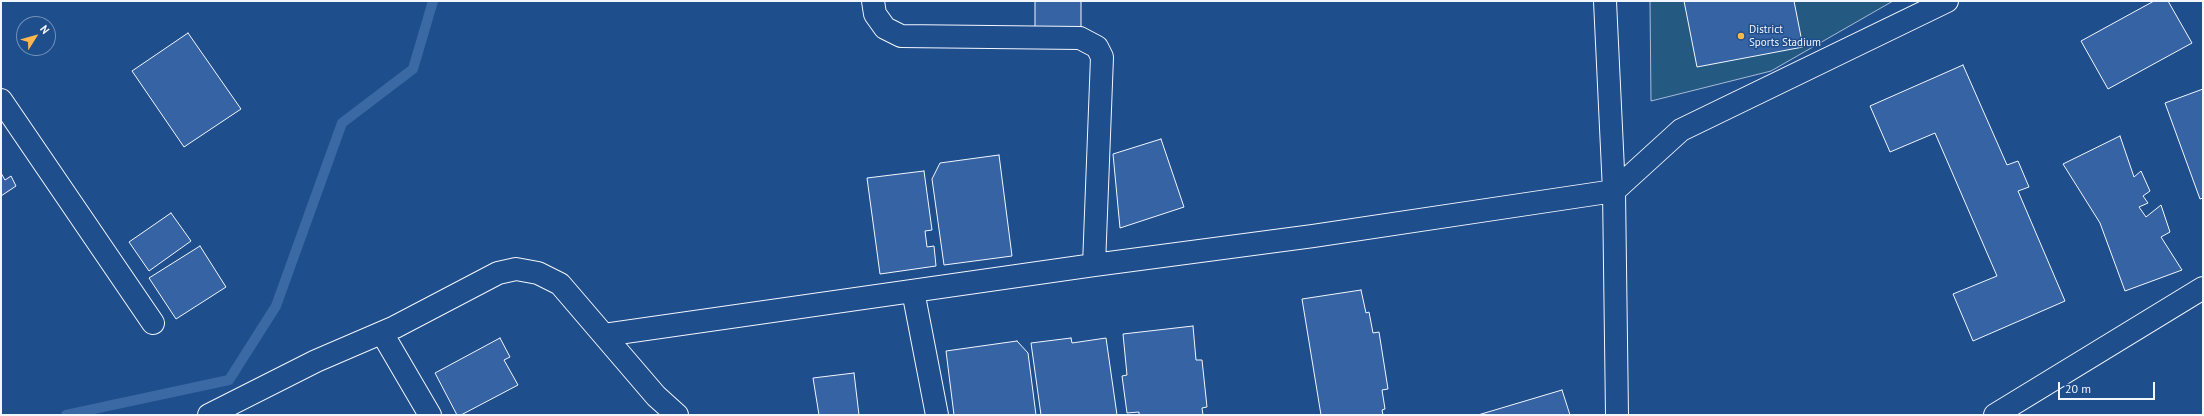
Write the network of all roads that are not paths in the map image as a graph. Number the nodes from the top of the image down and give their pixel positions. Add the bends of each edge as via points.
1 (873, 1) edge
2 (1605, 1) edge
3 (1946, 1) edge
4 (1, 100) edge
5 (1614, 191) junction
6 (1094, 265) junction
7 (2203, 288) edge
8 (913, 291) junction
9 (154, 323) dead end
10 (382, 332) junction
11 (604, 336) junction
12 (209, 415) edge
13 (430, 415) edge
14 (677, 415) edge
15 (937, 415) edge
16 (1617, 415) edge
17 (1995, 415) edge

1 - 6 street via 875,14 885,28 901,36 1080,38 1097,47 1102,57
2 - 5 street
3 - 5 street via 1681,130
4 - 9 street
5 - 6 street via 1313,236
5 - 16 street
6 - 8 street
7 - 17 street
8 - 11 street
8 - 15 street
10 - 11 street via 498,273 516,269 538,272 560,284
10 - 12 street via 316,361
10 - 13 street
11 - 14 street via 656,396

